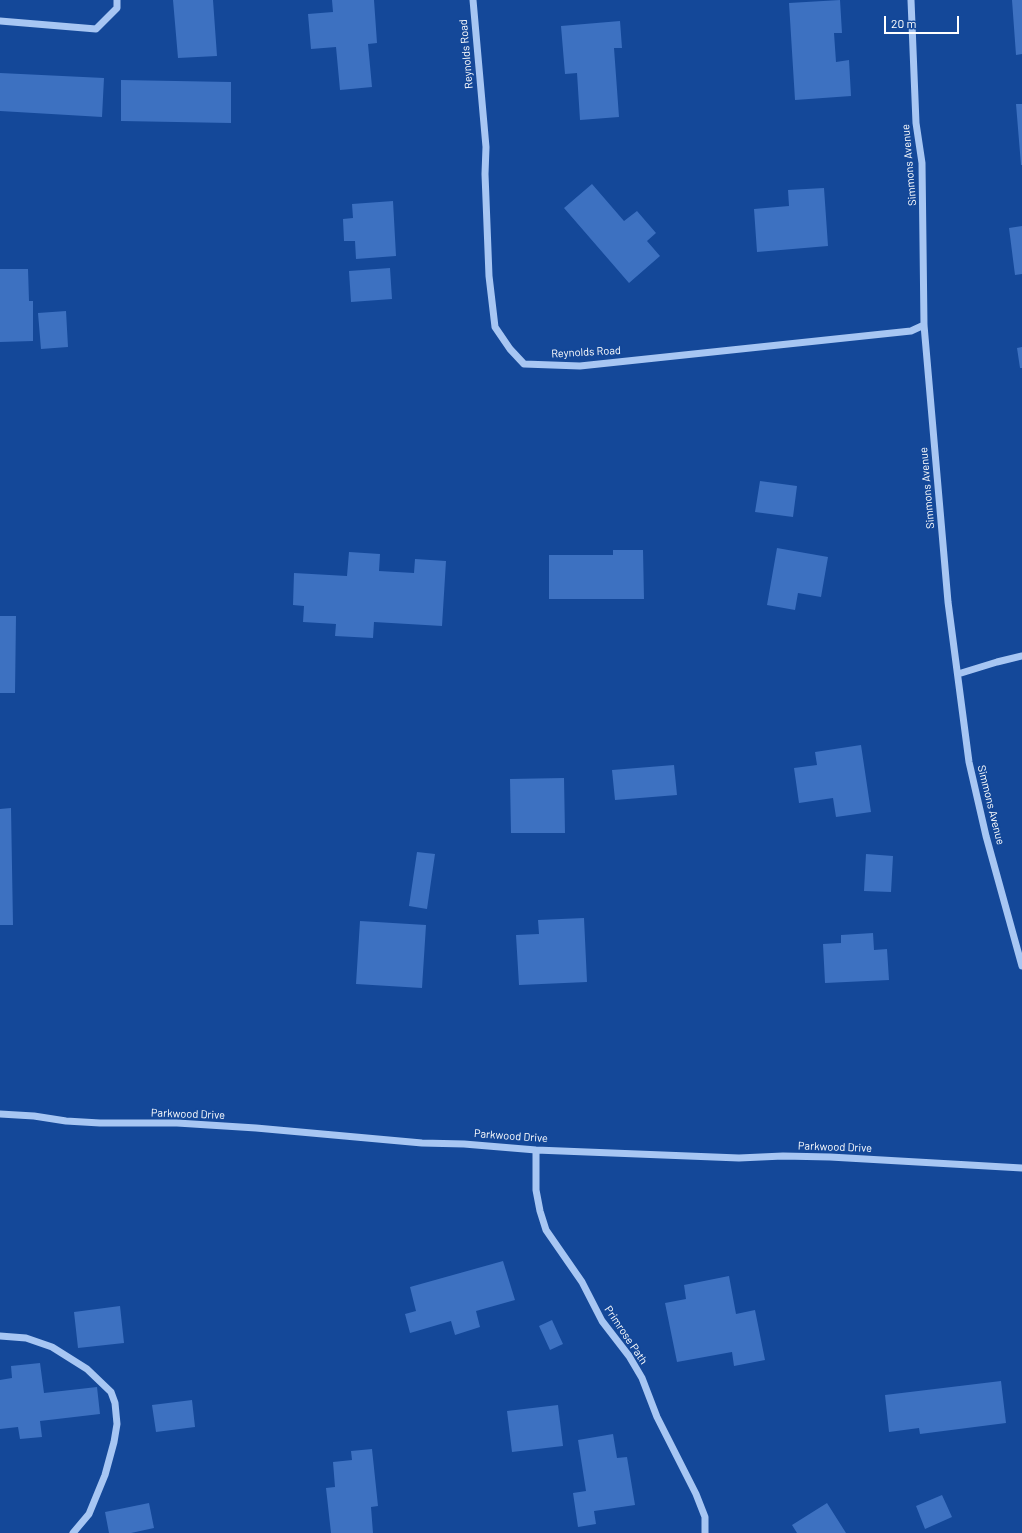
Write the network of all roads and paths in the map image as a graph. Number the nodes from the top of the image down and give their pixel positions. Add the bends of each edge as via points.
1 (117, 0) edge
2 (473, 0) edge
3 (912, 0) edge
4 (0, 21) edge
5 (924, 325) junction
6 (1022, 656) edge
7 (958, 674) junction
8 (1022, 966) edge
9 (0, 1114) edge
10 (536, 1150) junction
11 (1022, 1168) edge
12 (0, 1336) edge
13 (73, 1533) edge
14 (705, 1533) edge

1 - 4 street via 118,8 96,29
2 - 5 street, Reynolds Road via 486,147 490,276 495,327 524,364 580,366 911,331
3 - 5 street, Simmons Avenue via 916,123 922,163
5 - 7 street, Simmons Avenue via 948,602
6 - 7 street
7 - 8 street, Simmons Avenue via 969,762 986,836
9 - 10 street, Parkwood Drive via 93,1122 248,1127
10 - 11 street, Parkwood Drive via 739,1158 830,1157
10 - 14 street, Primrose Path via 536,1190 546,1230 582,1282 602,1321 642,1378 657,1417 696,1494 705,1518
12 - 13 street via 26,1338 52,1347 87,1369 111,1392 117,1424 114,1442 105,1475 89,1514

